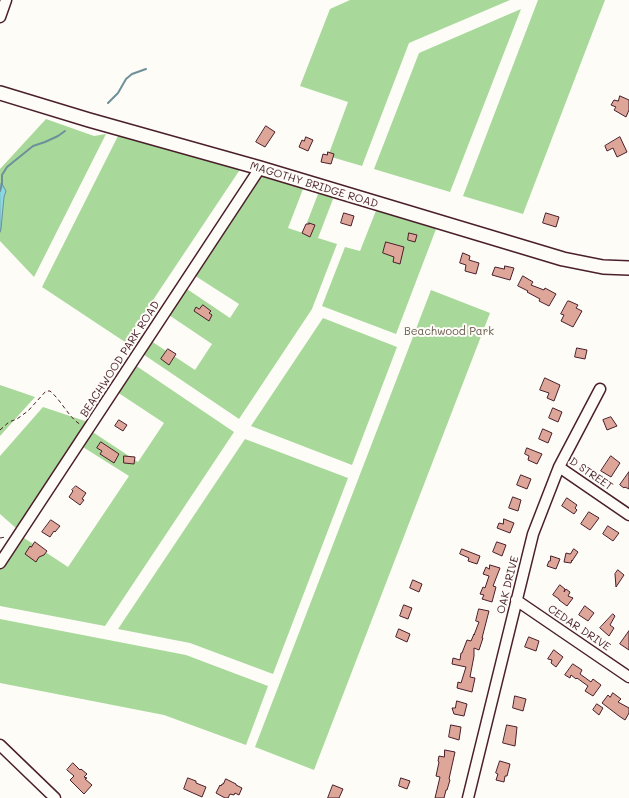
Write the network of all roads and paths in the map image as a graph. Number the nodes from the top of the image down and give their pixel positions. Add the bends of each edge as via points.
1 (6, 0) edge
2 (0, 17) edge
3 (0, 93) edge
4 (260, 168) junction
5 (628, 271) edge
6 (600, 389) dead end
7 (94, 420) junction
8 (0, 430) edge
9 (559, 467) junction
10 (629, 515) edge
11 (0, 563) edge
12 (516, 600) junction
13 (629, 677) edge
14 (0, 745) edge
15 (56, 798) edge
16 (468, 798) edge

1 - 2 street
3 - 4 main road, MAGOTHY BRIDGE ROAD
4 - 5 main road, MAGOTHY BRIDGE ROAD via 563,259
4 - 7 street, BEACHWOOD PARK ROAD
6 - 9 street, OAK DRIVE
7 - 8 path via 80,425 56,396 46,391 28,411
7 - 11 street, BEACHWOOD PARK ROAD
9 - 10 street, D STREET
9 - 12 street, OAK DRIVE via 533,534
12 - 13 street, CEDAR DRIVE
12 - 16 street, OAK DRIVE
14 - 15 street

